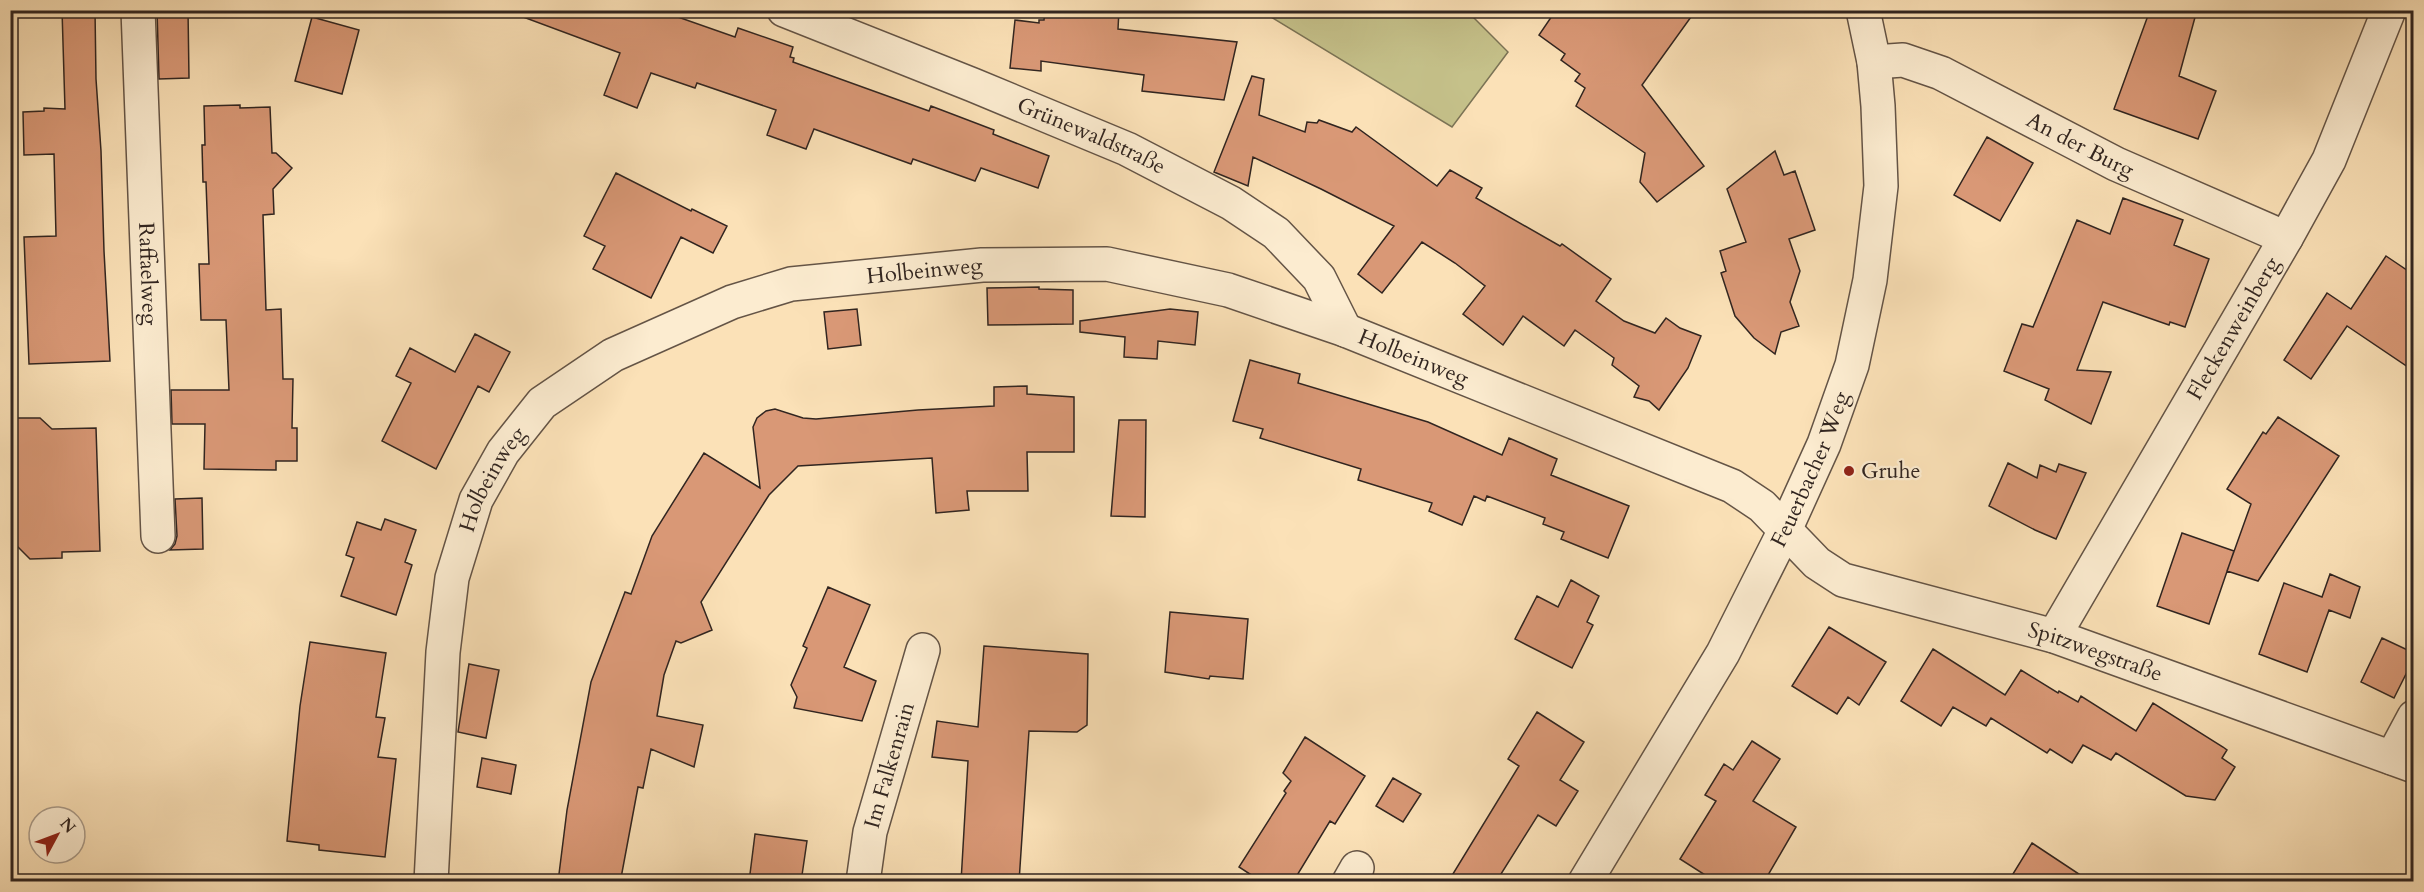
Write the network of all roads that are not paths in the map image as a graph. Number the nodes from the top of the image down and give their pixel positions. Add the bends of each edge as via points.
1 (138, 10) edge
2 (784, 10) edge
3 (1863, 10) edge
4 (2389, 10) edge
5 (1875, 62) junction
6 (2286, 238) junction
7 (1345, 330) junction
8 (1785, 530) junction
9 (158, 536) dead end
10 (2054, 636) junction
11 (923, 650) dead end
12 (2414, 717) edge
13 (2403, 762) edge
14 (431, 882) edge
15 (863, 882) edge
16 (1585, 882) edge

1 - 9 street, Raffaelweg
2 - 7 street, Grünewaldstraße via 1127,149 1231,203 1276,233 1319,278
3 - 5 street, Feuerbacher Weg
4 - 6 street, Fleckenweinberg via 2329,160
5 - 6 street, An der Burg via 1903,60 1941,73 2116,164
5 - 8 street, Feuerbacher Weg via 1881,186 1870,280 1852,365 1824,444
6 - 10 street, Fleckenweinberg
7 - 8 street, Holbeinweg via 1732,486 1762,506
7 - 14 street, Holbeinweg via 1228,290 1107,264 982,265 791,284 732,302 613,355 542,403 503,452 476,500 452,578 443,652
8 - 10 street, Spitzwegstraße via 1817,563 1843,580
8 - 16 street, Feuerbacher Weg via 1723,653
10 - 13 street, Spitzwegstraße
11 - 15 street, Im Falkenrain via 870,832
12 - 13 street

